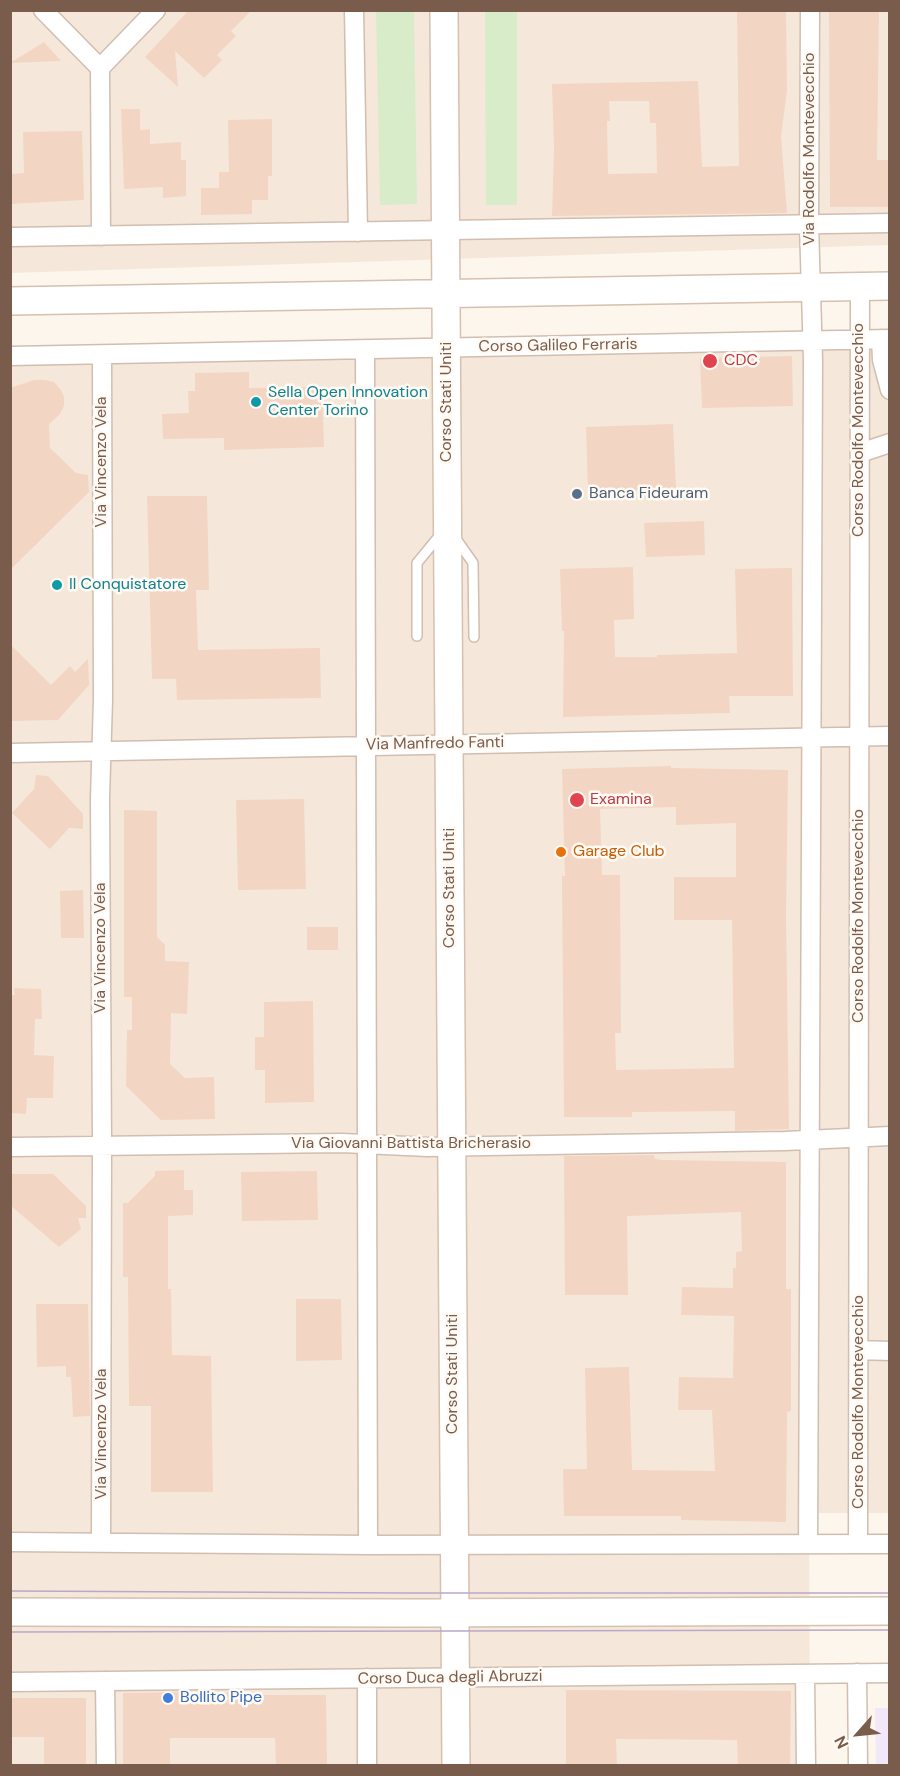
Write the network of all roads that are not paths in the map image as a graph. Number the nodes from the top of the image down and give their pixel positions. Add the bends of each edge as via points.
1 (43, 10) edge
2 (156, 10) edge
3 (354, 10) edge
4 (444, 10) edge
5 (810, 10) edge
6 (100, 69) junction
7 (809, 224) junction
8 (890, 224) edge
9 (446, 231) junction
10 (358, 232) junction
11 (101, 236) junction
12 (10, 237) edge
13 (890, 286) edge
14 (811, 287) junction
15 (860, 287) junction
16 (446, 294) junction
17 (10, 301) edge
18 (860, 339) junction
19 (885, 339) edge
20 (813, 342) junction
21 (447, 348) junction
22 (365, 350) junction
23 (102, 355) junction
24 (10, 356) edge
25 (890, 390) edge
26 (890, 443) edge
27 (860, 453) junction
28 (448, 527) junction
29 (417, 636) dead end
30 (474, 637) dead end
31 (812, 736) junction
32 (859, 736) junction
33 (890, 736) edge
34 (449, 744) junction
35 (366, 746) junction
36 (103, 750) junction
37 (10, 753) edge
38 (890, 1137) edge
39 (859, 1139) junction
40 (811, 1141) junction
41 (367, 1144) junction
42 (102, 1145) junction
43 (10, 1147) edge
44 (452, 1147) junction
45 (859, 1350) junction
46 (890, 1351) edge
47 (10, 1542) edge
48 (102, 1542) junction
49 (808, 1544) junction
50 (858, 1544) junction
51 (890, 1544) edge
52 (368, 1545) junction
53 (455, 1545) junction
54 (890, 1611) edge
55 (10, 1612) edge
56 (455, 1612) junction
57 (857, 1673) junction
58 (890, 1673) edge
59 (806, 1674) junction
60 (455, 1677) junction
61 (367, 1678) junction
62 (105, 1681) junction
63 (10, 1682) edge
64 (106, 1766) edge
65 (367, 1766) edge
66 (456, 1766) edge
67 (806, 1766) edge
68 (858, 1766) edge

1 - 6 street
2 - 6 street
3 - 10 street
4 - 9 main road, Corso Stati Uniti
5 - 7 street, Via Rodolfo Montevecchio
6 - 11 street
7 - 8 street
7 - 9 street
7 - 14 street, Via Rodolfo Montevecchio
9 - 10 street
9 - 16 main road, Corso Stati Uniti
10 - 11 street
11 - 12 street
13 - 15 main road
14 - 15 main road
14 - 16 main road
14 - 20 street
15 - 18 street, Corso Rodolfo Montevecchio
16 - 17 main road
16 - 21 main road, Corso Stati Uniti
18 - 19 street, Corso Galileo Ferraris
18 - 20 street, Corso Galileo Ferraris
18 - 27 street, Corso Rodolfo Montevecchio
19 - 25 street via 882,360
20 - 21 street, Corso Galileo Ferraris
20 - 31 street
21 - 22 street, Corso Galileo Ferraris
21 - 28 main road, Corso Stati Uniti
22 - 23 street, Corso Galileo Ferraris
22 - 35 street
23 - 24 street, Corso Galileo Ferraris
23 - 36 street, Via Vincenzo Vela
26 - 27 street
27 - 32 street, Corso Rodolfo Montevecchio
28 - 29 lane via 417,563
28 - 30 lane via 473,563
28 - 34 main road, Corso Stati Uniti
31 - 32 street, Via Manfredo Fanti
31 - 34 street, Via Manfredo Fanti
31 - 40 street
32 - 33 street, Via Manfredo Fanti
32 - 39 street, Corso Rodolfo Montevecchio
34 - 35 street, Via Manfredo Fanti
34 - 44 main road, Corso Stati Uniti
35 - 36 street, Via Manfredo Fanti
35 - 41 street
36 - 37 street, Via Manfredo Fanti
36 - 42 street, Via Vincenzo Vela
38 - 39 street, Via Giovanni Battista Bricherasio
39 - 40 street, Via Giovanni Battista Bricherasio
39 - 45 street, Corso Rodolfo Montevecchio
40 - 44 street, Via Giovanni Battista Bricherasio
40 - 49 street
41 - 42 street, Via Giovanni Battista Bricherasio
41 - 44 street, Via Giovanni Battista Bricherasio
41 - 52 street
42 - 43 street, Via Giovanni Battista Bricherasio
42 - 48 street, Via Vincenzo Vela
44 - 53 main road, Corso Stati Uniti
45 - 46 street
45 - 50 street, Corso Rodolfo Montevecchio
47 - 48 street
48 - 52 street
49 - 50 street
49 - 53 street
50 - 51 street
52 - 53 street
53 - 56 main road, Corso Stati Uniti
54 - 56 main road
55 - 56 main road
56 - 60 main road, Corso Stati Uniti
57 - 58 street, Corso Duca degli Abruzzi
57 - 59 street, Corso Duca degli Abruzzi
57 - 68 street
59 - 60 street, Corso Duca degli Abruzzi
59 - 67 street
60 - 61 street, Corso Duca degli Abruzzi
60 - 66 main road, Corso Stati Uniti
61 - 62 street, Corso Duca degli Abruzzi
61 - 65 street
62 - 63 street, Corso Duca degli Abruzzi
62 - 64 street

